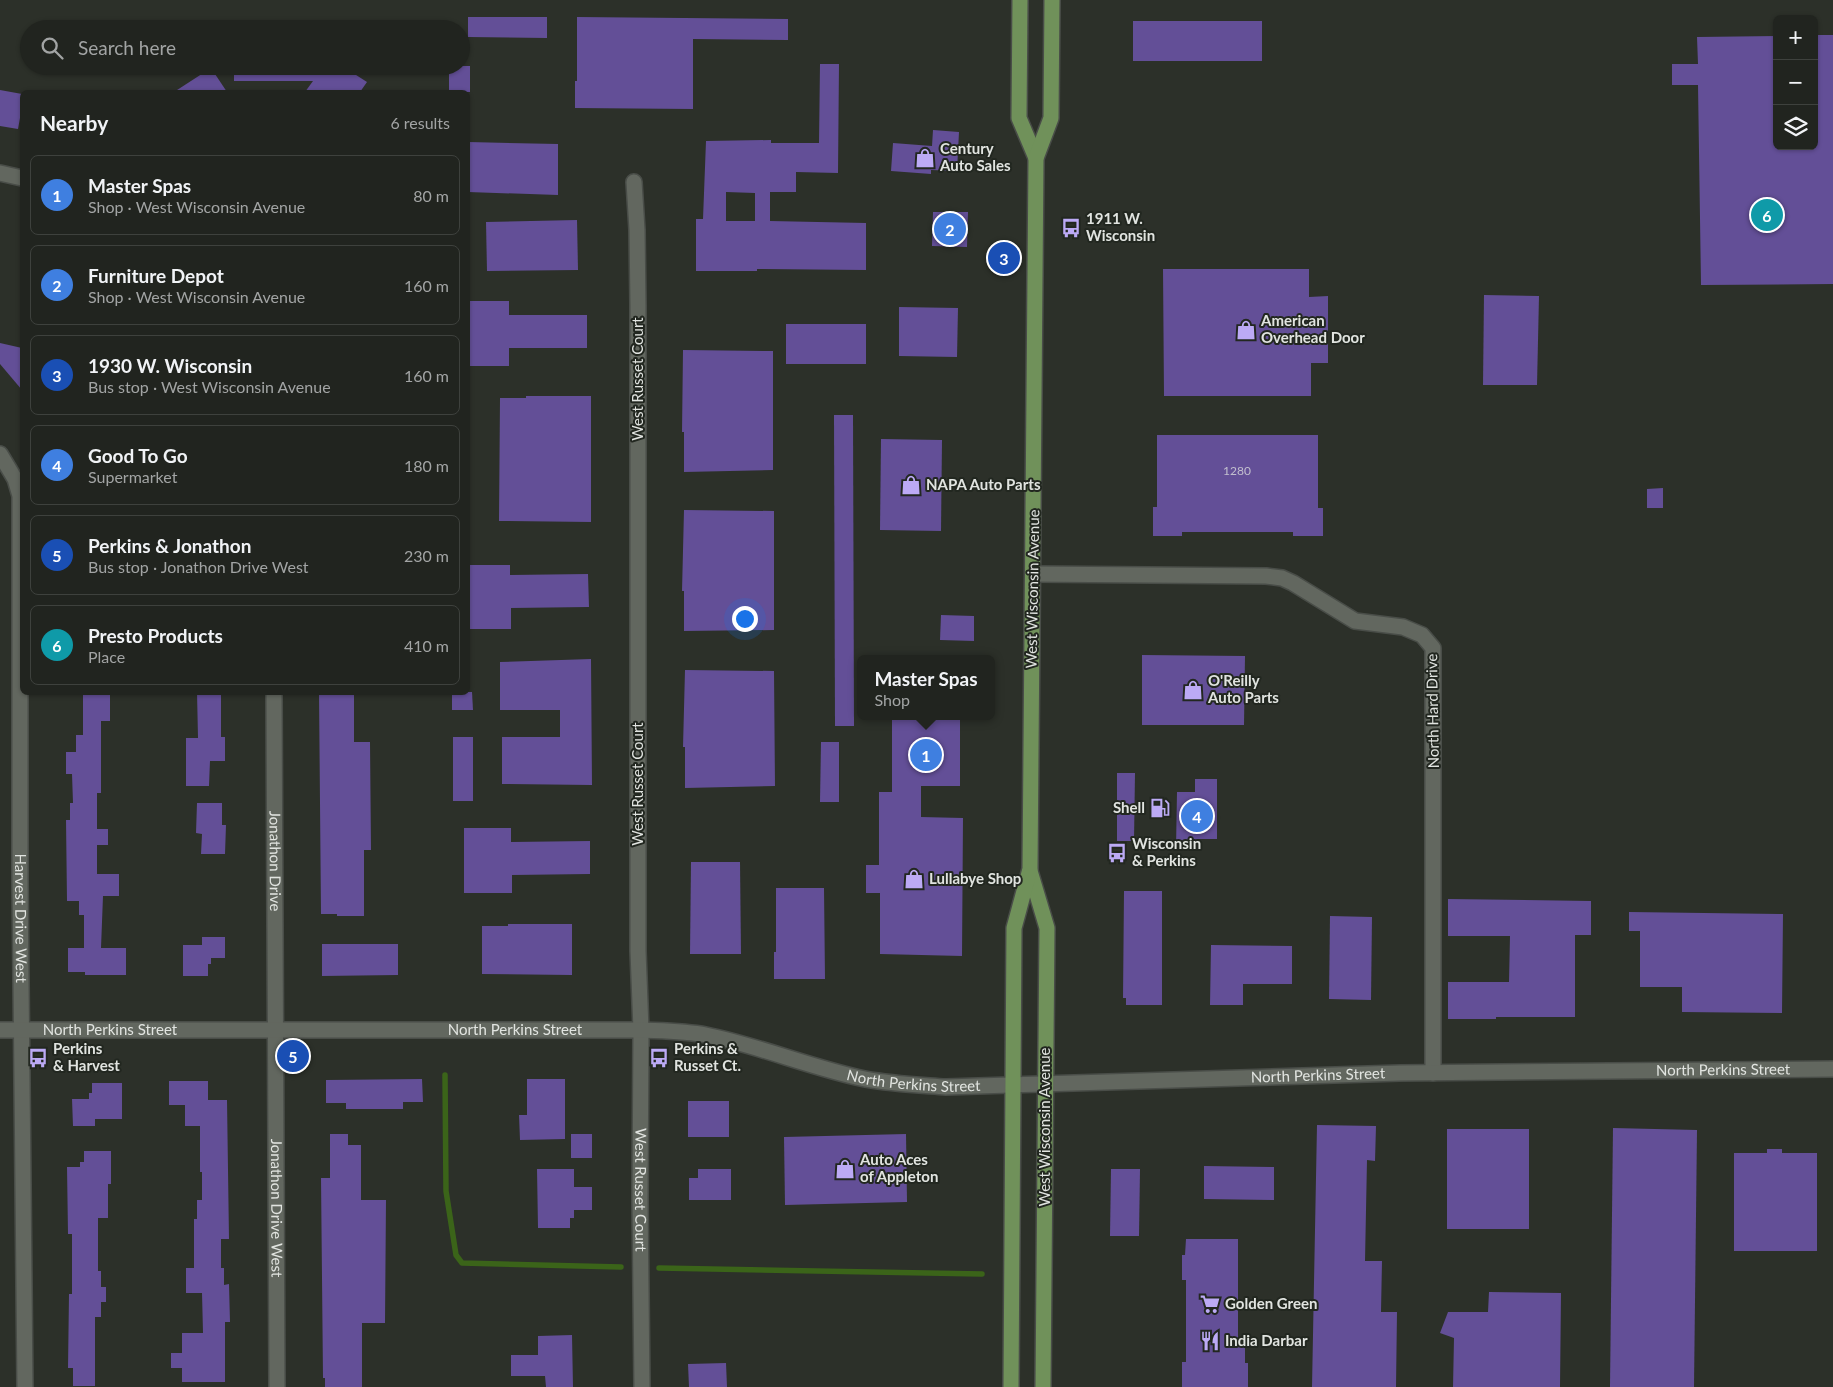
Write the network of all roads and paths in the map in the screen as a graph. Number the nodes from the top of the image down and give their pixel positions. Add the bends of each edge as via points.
1 (1020, 0) edge
2 (1053, 4) edge
3 (1036, 158) junction
4 (0, 173) edge
5 (20, 178) edge
6 (634, 182) dead end
7 (0, 454) edge
8 (20, 496) edge
9 (1033, 574) junction
10 (21, 695) edge
11 (274, 695) edge
12 (1030, 869) junction
13 (276, 1029) junction
14 (0, 1030) edge
15 (22, 1030) junction
16 (641, 1030) junction
17 (1833, 1069) edge
18 (1433, 1073) junction
19 (1045, 1084) junction
20 (1013, 1086) junction
21 (25, 1387) edge
22 (277, 1387) edge
23 (642, 1387) edge
24 (1011, 1387) edge
25 (1043, 1387) edge

1 - 3 main road, West Wisconsin Avenue via 1019,118
2 - 3 main road, West Wisconsin Avenue via 1051,118
3 - 9 main road, West Wisconsin Avenue
4 - 5 street
6 - 16 street, West Russet Court via 638,230 638,951
7 - 8 street, Harvest Drive West via 15,479
9 - 12 main road, West Wisconsin Avenue
9 - 18 street, North Hard Drive via 1282,578 1355,621 1403,627 1422,635 1433,648
10 - 15 street, Harvest Drive West
11 - 13 street, Jonathon Drive
12 - 19 main road, West Wisconsin Avenue via 1047,928
12 - 20 main road, West Wisconsin Avenue via 1014,928
13 - 15 street, North Perkins Street
13 - 16 street, North Perkins Street
13 - 22 street, Jonathon Drive West
14 - 15 street, North Perkins Street
15 - 21 street, Harvest Drive West
16 - 20 street, North Perkins Street via 706,1035 889,1083 946,1087
16 - 23 street, West Russet Court
17 - 18 street, North Perkins Street
18 - 19 street, North Perkins Street
19 - 20 street, North Perkins Street
19 - 25 main road, West Wisconsin Avenue
20 - 24 main road, West Wisconsin Avenue

